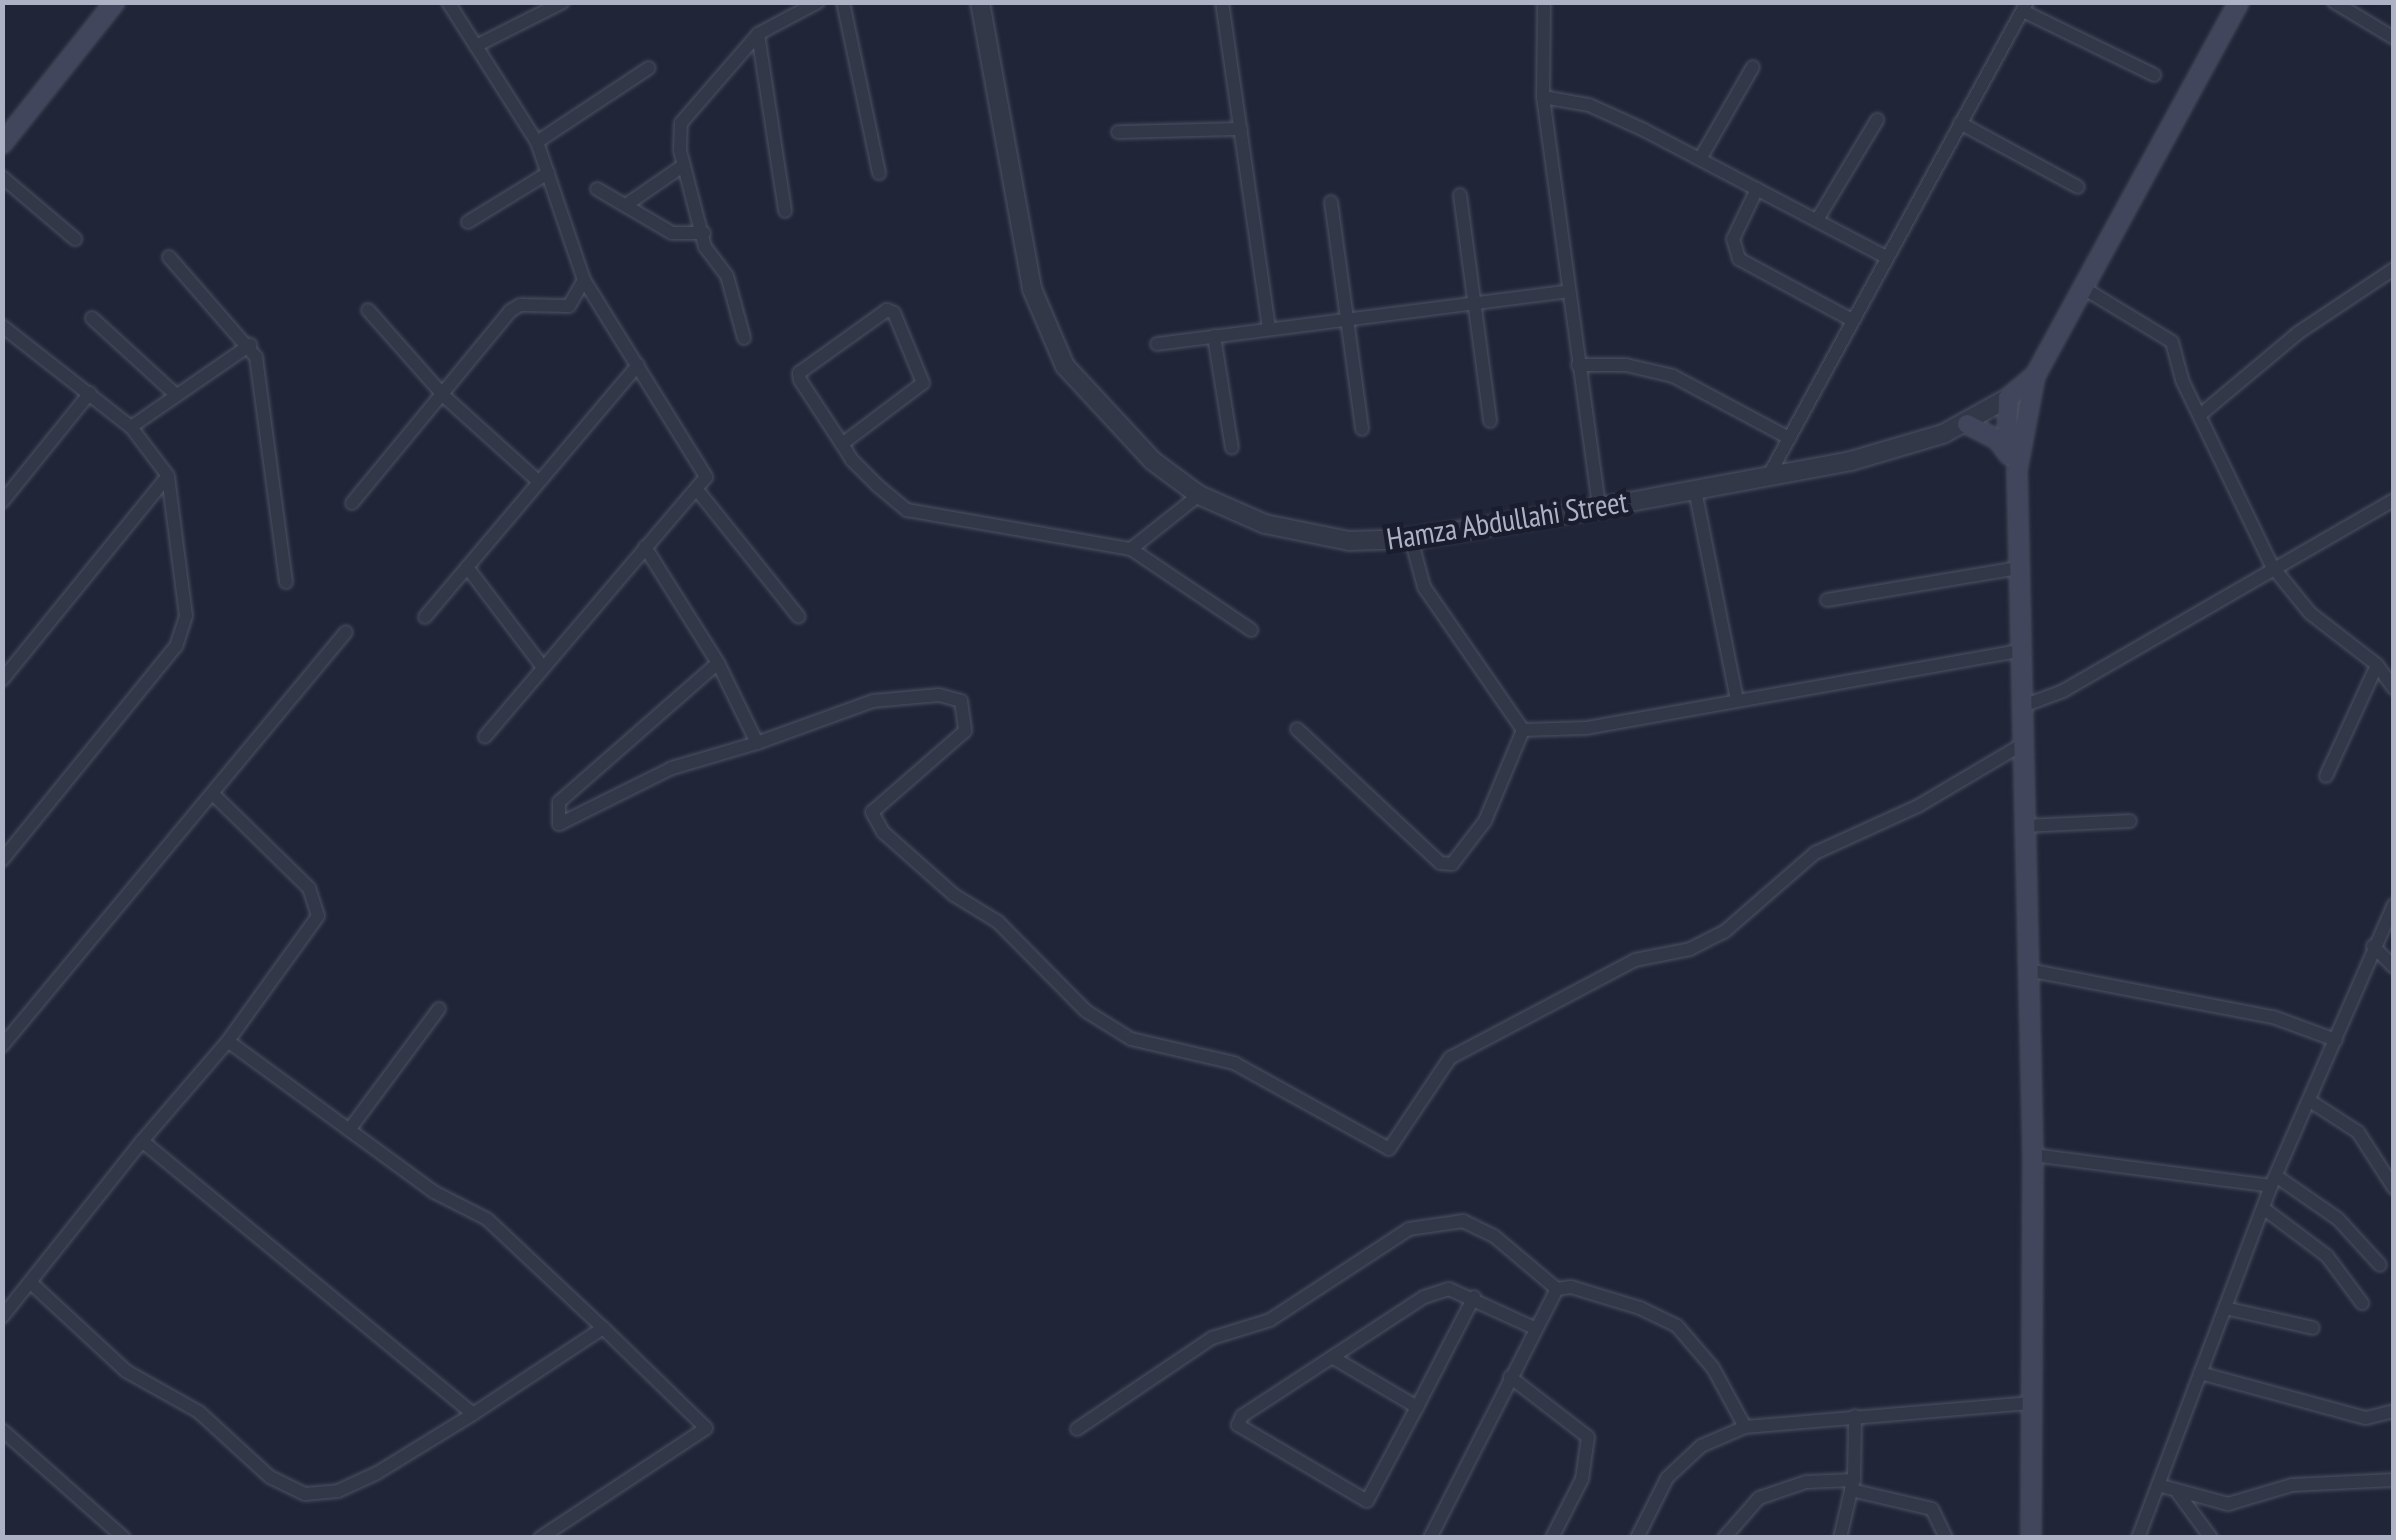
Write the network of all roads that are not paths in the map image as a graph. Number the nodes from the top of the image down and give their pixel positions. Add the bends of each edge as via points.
1 (115, 2) edge
2 (448, 2) edge
3 (563, 2) edge
4 (818, 2) edge
5 (843, 2) edge
6 (980, 2) edge
7 (1222, 2) edge
8 (1544, 2) edge
9 (2239, 2) edge
10 (2334, 2) edge
11 (2025, 7) edge
12 (758, 34) junction
13 (2394, 38) edge
14 (476, 46) junction
15 (1754, 66) dead end
16 (649, 68) dead end
17 (2154, 75) dead end
18 (1543, 97) junction
19 (1877, 120) dead end
20 (1960, 124) junction
21 (1240, 129) junction
22 (1118, 132) dead end
23 (537, 142) junction
24 (2, 144) edge
25 (1700, 159) junction
26 (684, 165) junction
27 (548, 172) junction
28 (879, 173) dead end
29 (2, 177) edge
30 (596, 188) dead end
31 (2078, 188) dead end
32 (1757, 189) junction
33 (1460, 195) dead end
34 (1331, 202) dead end
35 (626, 205) junction
36 (785, 211) dead end
37 (1817, 220) junction
38 (468, 222) dead end
39 (704, 233) junction
40 (75, 239) dead end
41 (169, 257) dead end
42 (1886, 257) junction
43 (2394, 269) edge
44 (584, 280) junction
45 (2085, 288) junction
46 (1568, 291) junction
47 (1474, 304) junction
48 (368, 310) dead end
49 (92, 318) dead end
50 (1346, 320) junction
51 (1852, 320) junction
52 (2, 326) edge
53 (1269, 330) junction
54 (1214, 336) junction
55 (744, 338) dead end
56 (1157, 344) dead end
57 (250, 345) junction
58 (638, 364) junction
59 (1578, 365) junction
60 (2034, 376) junction
61 (90, 392) junction
62 (176, 394) junction
63 (444, 398) junction
64 (2008, 398) junction
65 (2200, 415) junction
66 (2024, 418) junction
67 (1490, 421) dead end
68 (1967, 424) junction
69 (132, 427) junction
70 (1362, 428) dead end
71 (1789, 438) junction
72 (842, 444) junction
73 (1232, 448) dead end
74 (2006, 450) junction
75 (2017, 470) junction
76 (1769, 475) junction
77 (168, 476) junction
78 (537, 480) junction
79 (1694, 490) junction
80 (698, 491) junction
81 (1200, 494) junction
82 (2394, 500) edge
83 (2, 502) edge
84 (352, 502) dead end
85 (1599, 508) junction
86 (1411, 539) junction
87 (645, 547) junction
88 (1131, 550) junction
89 (2272, 566) junction
90 (467, 568) junction
91 (2018, 568) junction
92 (286, 582) dead end
93 (1828, 600) dead end
94 (799, 616) dead end
95 (424, 617) dead end
96 (1251, 630) dead end
97 (346, 632) dead end
98 (2020, 651) junction
99 (718, 662) junction
100 (2377, 665) junction
101 (542, 666) junction
102 (2, 680) edge
103 (2394, 688) edge
104 (1736, 700) junction
105 (2023, 706) junction
106 (1297, 729) dead end
107 (1524, 730) junction
108 (485, 737) dead end
109 (757, 743) junction
110 (2023, 744) junction
111 (2326, 776) dead end
112 (215, 796) junction
113 (2130, 820) dead end
114 (2025, 826) junction
115 (2, 860) edge
116 (2394, 905) edge
117 (2374, 946) junction
118 (2394, 967) edge
119 (2028, 970) junction
120 (439, 1009) dead end
121 (2336, 1040) junction
122 (228, 1041) junction
123 (2, 1046) edge
124 (2310, 1102) junction
125 (349, 1130) junction
126 (142, 1141) junction
127 (2033, 1155) junction
128 (2274, 1181) junction
129 (2394, 1188) edge
130 (2263, 1208) junction
131 (2380, 1265) dead end
132 (30, 1282) junction
133 (1557, 1289) junction
134 (1474, 1297) junction
135 (2362, 1303) dead end
136 (2225, 1308) junction
137 (2, 1317) edge
138 (603, 1328) junction
139 (1534, 1328) junction
140 (2313, 1328) dead end
141 (1332, 1358) junction
142 (2200, 1373) junction
143 (1510, 1377) junction
144 (2033, 1403) junction
145 (1417, 1407) junction
146 (2394, 1411) edge
147 (473, 1414) junction
148 (1855, 1416) junction
149 (1745, 1427) junction
150 (2, 1430) edge
151 (1077, 1430) dead end
152 (2394, 1480) edge
153 (1853, 1485) junction
154 (2158, 1485) junction
155 (2178, 1492) junction
156 (124, 1538) edge
157 (540, 1538) edge
158 (1430, 1538) edge
159 (1552, 1538) edge
160 (1637, 1538) edge
161 (1724, 1538) edge
162 (1840, 1538) edge
163 (1946, 1538) edge
164 (2031, 1538) edge
165 (2138, 1538) edge
166 (2211, 1538) edge

1 - 24 main road
2 - 14 street
3 - 14 street
4 - 12 street
5 - 28 street
6 - 81 street, Hamza Abdullahi Street via 1045,330 1108,418
7 - 21 street
8 - 18 street
9 - 45 main road
10 - 13 street
11 - 17 street
11 - 20 street
12 - 26 street via 684,112
12 - 36 street
14 - 23 street
15 - 25 street
16 - 23 street
18 - 25 street via 1589,105
18 - 46 street
19 - 37 street
20 - 31 street
20 - 42 street
21 - 22 street
21 - 53 street
23 - 27 street
25 - 32 street
26 - 35 street
26 - 39 street
27 - 38 street
27 - 44 street
29 - 40 street
30 - 35 street
32 - 37 street
32 - 51 street via 1733,239 1739,259
33 - 47 street
34 - 50 street
35 - 39 street via 672,233
37 - 42 street
39 - 55 street via 705,247 727,276
41 - 57 street
42 - 51 street
43 - 65 street via 2298,333
44 - 58 street
44 - 63 street via 569,306 520,305 510,311
45 - 60 main road
45 - 65 street via 2163,332
46 - 47 street
46 - 59 street
47 - 50 street
47 - 67 street
48 - 63 street
49 - 62 street
50 - 53 street
50 - 70 street
51 - 71 street
52 - 61 street
53 - 54 street
54 - 56 street
54 - 73 street
57 - 62 street
57 - 92 street via 260,372
58 - 78 street
58 - 80 street via 704,468
59 - 71 street via 1626,364 1673,376
59 - 85 street
60 - 64 main road
60 - 66 main road
61 - 69 street
61 - 83 street
62 - 69 street
63 - 78 street
63 - 84 street
64 - 66 main road
64 - 68 street, Hamza Abdullahi Street
64 - 74 main road
65 - 89 street
66 - 75 main road
68 - 74 main road
68 - 76 street, Hamza Abdullahi Street via 1851,461
69 - 77 street
71 - 76 street
72 - 72 street via 923,383 887,310 800,374
72 - 88 street via 907,510
74 - 75 main road
75 - 91 main road
76 - 79 street, Hamza Abdullahi Street
77 - 102 street
77 - 115 street via 184,591 182,633
78 - 90 street
79 - 85 street, Hamza Abdullahi Street
79 - 104 street
80 - 87 street
80 - 94 street
81 - 86 street, Hamza Abdullahi Street via 1265,524 1320,538
81 - 88 street
82 - 89 street
85 - 86 street, Hamza Abdullahi Street
86 - 107 street via 1424,587
87 - 99 street
87 - 101 street
88 - 96 street
89 - 100 street via 2310,613
89 - 105 street via 2063,690
90 - 95 street
90 - 101 street
91 - 93 street
91 - 98 main road
97 - 112 street
98 - 104 street
98 - 105 main road
99 - 109 street
99 - 109 street via 559,802 560,824 672,768
100 - 103 street
100 - 111 street
101 - 108 street
104 - 107 street via 1586,728
105 - 110 main road
106 - 107 street via 1440,863 1452,864 1485,821
109 - 110 street via 873,701 939,695 961,701 965,731 872,812 883,832 954,895 998,922 1086,1012 1131,1039 1234,1063 1388,1149 1450,1058 1635,960 1690,949 1724,932 1814,852 1918,806
110 - 114 main road
112 - 122 street via 309,888 318,916
112 - 123 street
113 - 114 street
114 - 119 main road
116 - 117 street
117 - 118 street
117 - 121 street
119 - 121 street via 2273,1017
119 - 127 main road
120 - 125 street
121 - 124 street
122 - 125 street
122 - 126 street
124 - 128 street
124 - 129 street via 2358,1132
125 - 138 street via 458,1209 487,1218
126 - 132 street
126 - 147 street
127 - 128 street
127 - 144 main road
128 - 130 street
128 - 131 street via 2338,1219
130 - 135 street via 2327,1256
130 - 136 street
132 - 137 street
132 - 147 street via 126,1371 199,1412 270,1477 305,1494 338,1492
133 - 139 street
133 - 149 street via 1571,1287 1640,1308 1676,1326 1713,1368
133 - 151 street via 1494,1236 1463,1221 1408,1229 1270,1320 1232,1328 1198,1347
134 - 139 street
134 - 141 street via 1449,1289 1424,1298
134 - 145 street
136 - 140 street
136 - 142 street
138 - 147 street
138 - 157 street via 706,1428
139 - 143 street
141 - 145 street
141 - 145 street via 1242,1416 1238,1425 1366,1501
142 - 146 street via 2366,1418
142 - 154 street
143 - 158 street
143 - 159 street via 1588,1437 1582,1479
144 - 148 street
144 - 164 main road
148 - 149 street
148 - 153 street
149 - 160 street via 1700,1446 1667,1478
150 - 156 street
152 - 155 street via 2292,1484 2228,1504
153 - 161 street via 1806,1482 1759,1498
153 - 162 street
153 - 163 street via 1932,1509
154 - 155 street
154 - 165 street
155 - 166 street

